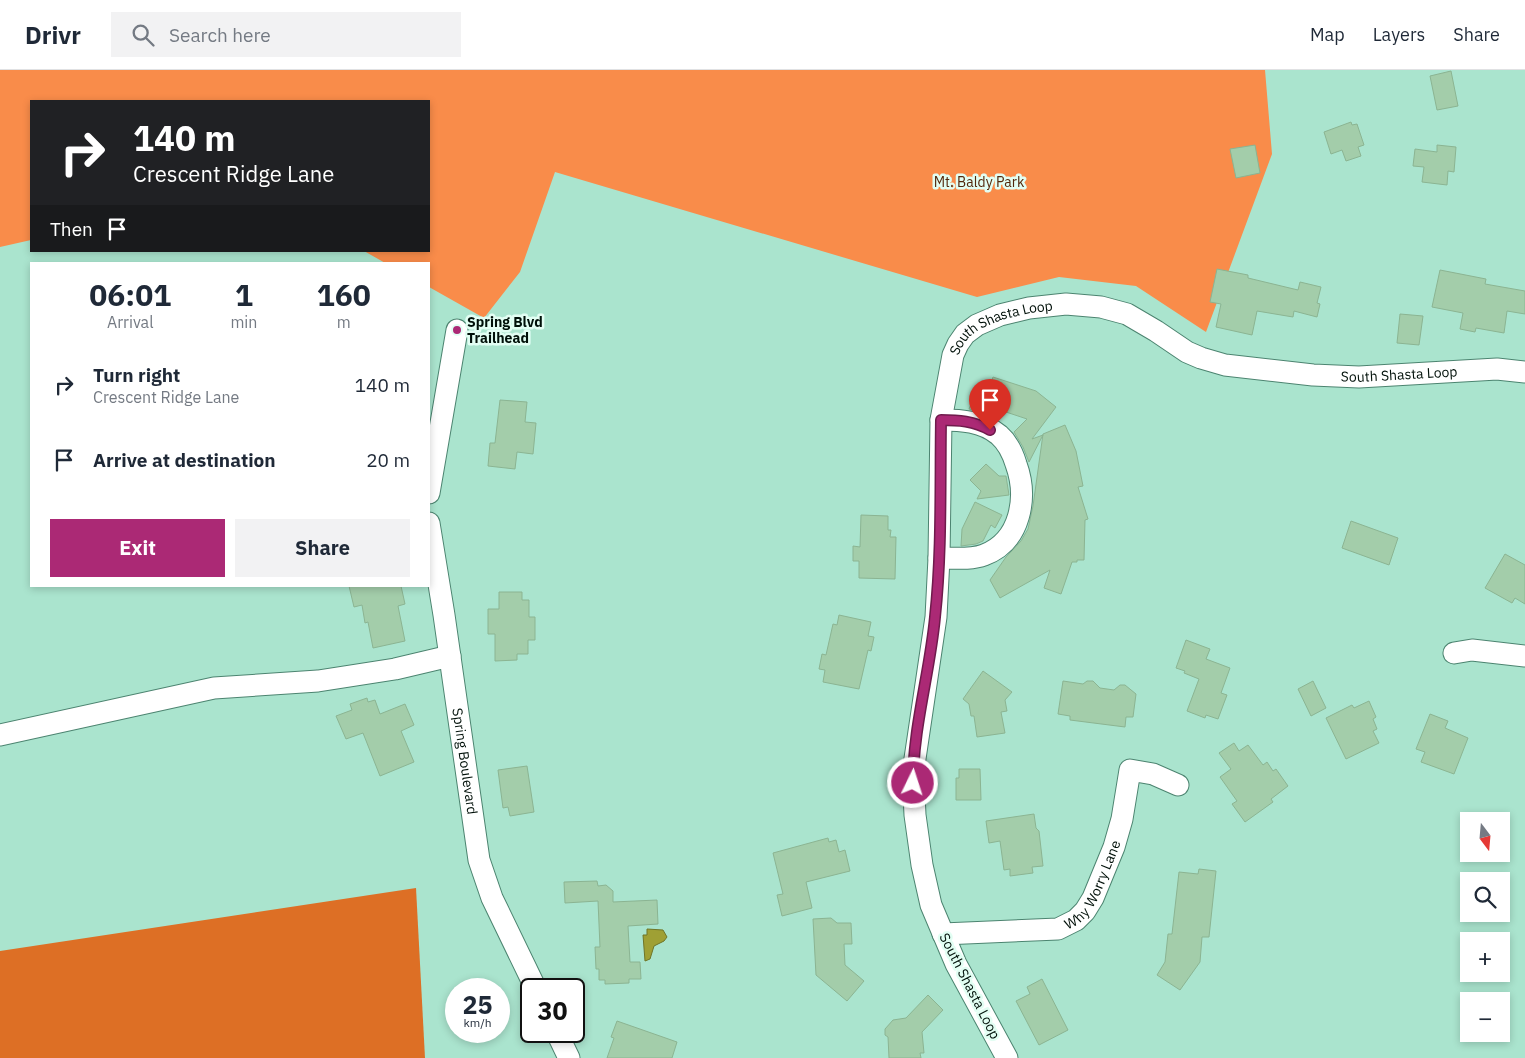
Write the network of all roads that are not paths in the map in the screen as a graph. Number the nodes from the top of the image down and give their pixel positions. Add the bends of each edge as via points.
1 (457, 330) dead end
2 (1525, 372) edge
3 (941, 420) junction
4 (430, 487) edge
5 (430, 529) edge
6 (939, 558) junction
7 (1454, 653) dead end
8 (450, 656) junction
9 (1525, 656) edge
10 (0, 735) edge
11 (1178, 785) dead end
12 (943, 934) junction
13 (531, 978) edge
14 (562, 1043) edge
15 (569, 1058) edge
16 (1007, 1058) edge

1 - 4 street
2 - 3 street, South Shasta Loop via 1497,370 1359,377 1224,365 1187,352 1127,314 1101,307 1066,304 1000,315 965,334 953,355
3 - 6 street, South Shasta Loop
3 - 6 street via 980,424 999,435 1012,452 1021,475 1022,502 1016,525 1004,543 984,555
5 - 8 street, Spring Boulevard
6 - 12 street, South Shasta Loop via 936,617 913,772 913,793 923,870 931,905
7 - 9 street via 1472,650
8 - 10 street via 318,681 214,688
8 - 13 street, Spring Boulevard via 480,860 492,898
11 - 12 street, Why Worry Lane via 1152,774 1130,770 1114,847 1093,898 1076,920 1058,929
12 - 16 street, South Shasta Loop
14 - 15 street

